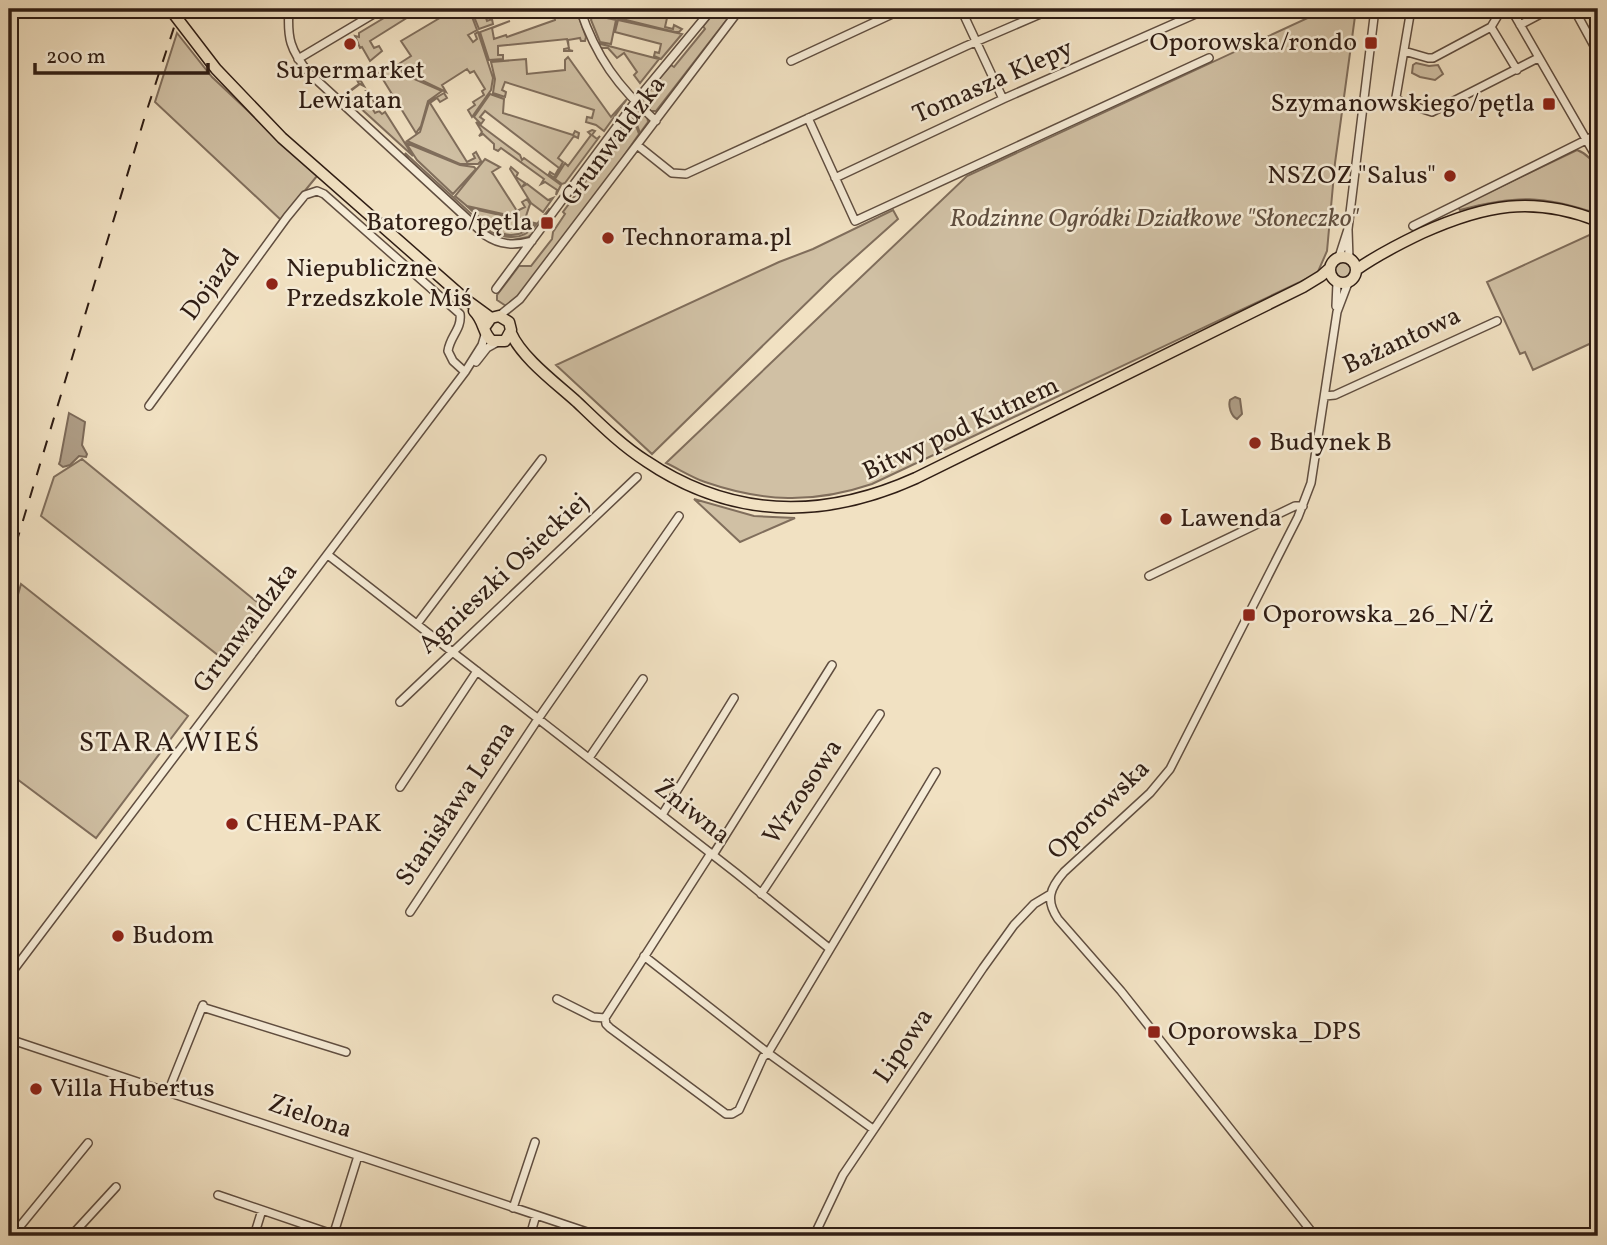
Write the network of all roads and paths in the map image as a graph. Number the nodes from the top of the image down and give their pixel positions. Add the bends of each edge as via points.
1 (14, 9) edge
2 (170, 9) edge
3 (289, 9) edge
4 (382, 9) edge
5 (580, 9) edge
6 (712, 9) edge
7 (740, 9) edge
8 (903, 9) edge
9 (961, 9) edge
10 (1052, 9) edge
11 (1207, 9) edge
12 (1375, 9) edge
13 (1411, 9) edge
14 (1492, 9) edge
15 (1511, 9) edge
16 (1550, 9) edge
17 (1574, 9) edge
18 (9, 14) edge
19 (1520, 25) junction
20 (1491, 27) junction
21 (976, 42) junction
22 (1404, 51) junction
23 (1598, 53) edge
24 (1209, 58) dead end
25 (1538, 58) junction
26 (298, 59) junction
27 (791, 61) dead end
28 (1517, 69) junction
29 (1003, 99) junction
30 (635, 102) junction
31 (808, 118) junction
32 (656, 121) junction
33 (1598, 134) edge
34 (1585, 140) junction
35 (637, 145) junction
36 (1598, 160) edge
37 (835, 177) junction
38 (1598, 221) edge
39 (1413, 226) dead end
40 (532, 241) junction
41 (1349, 261) junction
42 (1329, 268) junction
43 (1340, 282) junction
44 (1304, 287) junction
45 (496, 289) dead end
46 (465, 299) junction
47 (520, 299) junction
48 (495, 317) junction
49 (1497, 321) dead end
50 (511, 329) junction
51 (485, 331) junction
52 (499, 342) junction
53 (533, 362) junction
54 (465, 372) junction
55 (1325, 396) junction
56 (149, 406) dead end
57 (542, 459) dead end
58 (637, 477) dead end
59 (1303, 506) junction
60 (678, 516) dead end
61 (328, 555) junction
62 (1149, 576) dead end
63 (417, 624) junction
64 (451, 651) junction
65 (832, 665) dead end
66 (477, 671) junction
67 (643, 679) dead end
68 (734, 698) dead end
69 (400, 702) dead end
70 (880, 714) dead end
71 (538, 719) junction
72 (589, 758) junction
73 (936, 772) dead end
74 (400, 787) dead end
75 (662, 815) junction
76 (712, 854) junction
77 (761, 894) junction
78 (1049, 895) junction
79 (410, 912) dead end
80 (830, 949) junction
81 (643, 956) junction
82 (9, 976) edge
83 (557, 999) dead end
84 (605, 1018) junction
85 (9, 1039) edge
86 (346, 1052) dead end
87 (768, 1053) junction
88 (168, 1091) junction
89 (873, 1129) junction
90 (535, 1142) dead end
91 (88, 1143) dead end
92 (358, 1156) junction
93 (116, 1187) dead end
94 (218, 1195) dead end
95 (513, 1208) junction
96 (262, 1210) junction
97 (536, 1215) junction
98 (12, 1236) edge
99 (71, 1236) edge
100 (254, 1236) edge
101 (335, 1236) edge
102 (530, 1236) edge
103 (598, 1236) edge
104 (814, 1236) edge
105 (1315, 1236) edge

1 - 18 street
2 - 46 main road via 216,69 273,130
3 - 26 street via 288,32
4 - 26 street
5 - 30 street via 596,51
6 - 30 street
7 - 32 street, Grunwaldzka
8 - 27 street
9 - 21 street
10 - 21 street
11 - 29 street, Tomasza Klepy
12 - 41 street via 1348,229
13 - 22 street
14 - 20 street via 1497,17
15 - 19 street
16 - 19 street
17 - 23 street
19 - 25 street
20 - 22 street via 1433,58
20 - 28 street
21 - 29 street
21 - 31 street
22 - 28 street via 1396,97 1432,112
24 - 37 street via 855,221
25 - 28 street
25 - 34 street
26 - 40 street via 485,235 504,244
29 - 37 street, Tomasza Klepy
30 - 32 street
30 - 40 street
31 - 35 street via 681,175
31 - 37 street
32 - 35 street, Grunwaldzka
33 - 34 street
34 - 36 street
34 - 39 street
35 - 47 street, Grunwaldzka
38 - 41 main road via 1544,206 1498,206
40 - 45 street
41 - 42 main road, Bitwy pod Kutnem via 1333,261
41 - 43 main road via 1354,277
42 - 43 main road
42 - 44 main road, Bitwy pod Kutnem
43 - 44 main road, Bitwy pod Kutnem
43 - 55 street, Oporowska
44 - 53 main road, Bitwy pod Kutnem via 895,488 807,508 740,503 665,473 619,440
46 - 48 main road
46 - 51 main road
47 - 48 street, Grunwaldzka
47 - 50 street, Grunwaldzka
48 - 50 main road via 506,319
48 - 51 main road
49 - 55 street, Bażantowa
50 - 52 main road via 508,338
50 - 53 main road, Bitwy pod Kutnem
51 - 52 main road
51 - 54 street, Grunwaldzka
52 - 53 main road, Bitwy pod Kutnem
52 - 54 street, Grunwaldzka
54 - 56 street, Dojazd via 448,351 460,314 317,191 305,195 287,217
54 - 61 street, Grunwaldzka
55 - 59 street, Oporowska
57 - 63 street
58 - 64 street, Agnieszki Osieckiej
59 - 62 street
59 - 78 street, Oporowska via 1170,769 1064,872
60 - 71 street, Stanisława Lema
61 - 63 street, Żniwna
61 - 82 street, Grunwaldzka
63 - 64 street, Żniwna
64 - 66 street, Żniwna
64 - 69 street, Agnieszki Osieckiej
65 - 76 street
66 - 71 street, Żniwna
66 - 74 street
67 - 72 street
68 - 75 street
70 - 77 street, Wrzosowa
71 - 72 street, Żniwna
71 - 79 street, Stanisława Lema
72 - 75 street, Żniwna
73 - 80 street
75 - 76 street, Żniwna
76 - 77 street, Żniwna
76 - 81 street
77 - 80 street, Żniwna
78 - 89 street, Lipowa via 1014,925
78 - 105 street, Oporowska via 1058,919 1121,991
80 - 87 street
81 - 84 street
81 - 87 street
83 - 84 street
84 - 87 street via 610,1028 726,1114 739,1110
85 - 88 street, Zielona
86 - 88 street via 203,1006
87 - 89 street
88 - 92 street, Zielona
89 - 104 street, Lipowa via 843,1175
90 - 95 street
91 - 98 street
92 - 95 street, Zielona
92 - 101 street
93 - 99 street
94 - 96 street
95 - 97 street, Zielona
96 - 100 street
96 - 101 street
97 - 102 street
97 - 103 street, Zielona

